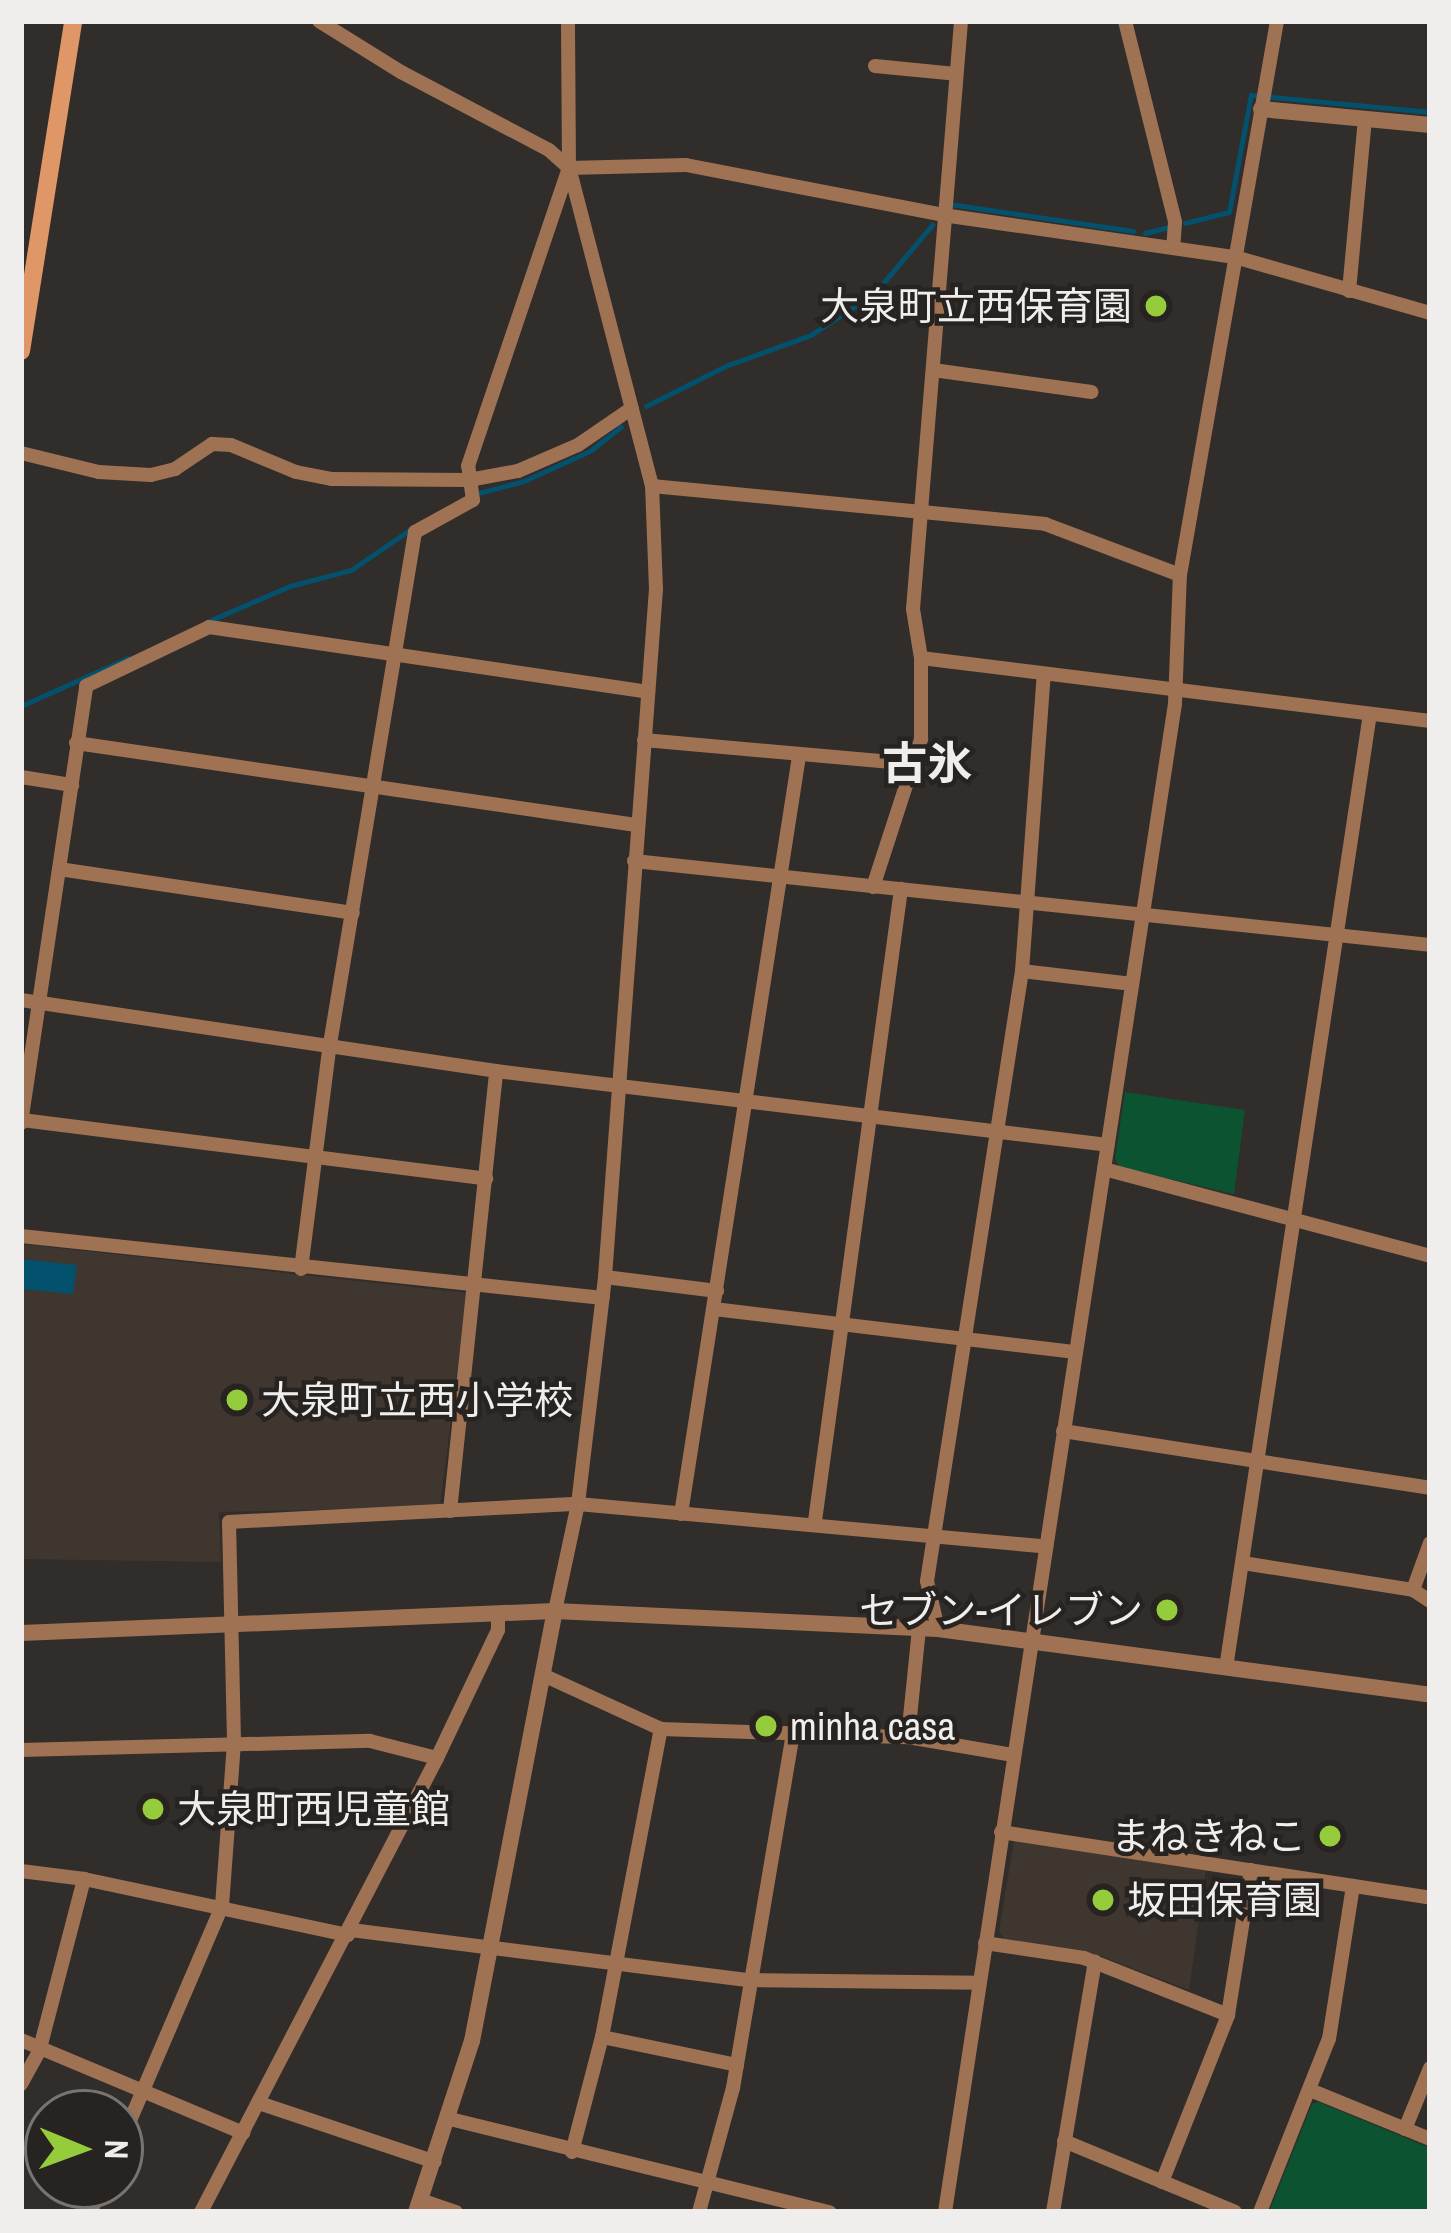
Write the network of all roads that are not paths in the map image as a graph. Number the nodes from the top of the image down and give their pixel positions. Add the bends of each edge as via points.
1 (73, 21) edge
2 (319, 21) edge
3 (568, 21) edge
4 (961, 21) edge
5 (1125, 21) edge
6 (1277, 21) edge
7 (875, 66) dead end
8 (956, 74) junction
9 (1261, 109) junction
10 (1365, 120) junction
11 (1430, 125) edge
12 (568, 168) junction
13 (943, 215) junction
14 (1173, 248) junction
15 (1235, 256) junction
16 (1349, 291) junction
17 (1430, 313) edge
18 (21, 351) edge
19 (933, 370) junction
20 (1091, 392) dead end
21 (632, 408) junction
22 (21, 453) edge
23 (469, 480) junction
24 (652, 486) junction
25 (923, 511) junction
26 (1180, 575) junction
27 (395, 655) junction
28 (921, 658) junction
29 (1044, 674) junction
30 (1177, 687) junction
31 (648, 692) junction
32 (1370, 714) junction
33 (1430, 721) edge
34 (644, 740) junction
35 (76, 743) junction
36 (799, 756) junction
37 (914, 764) junction
38 (21, 777) edge
39 (71, 785) junction
40 (374, 788) junction
41 (636, 825) junction
42 (634, 861) junction
43 (59, 869) junction
44 (783, 877) junction
45 (873, 886) junction
46 (901, 890) junction
47 (1028, 905) junction
48 (353, 914) junction
49 (1142, 916) junction
50 (1339, 935) junction
51 (1430, 945) edge
52 (1022, 971) junction
53 (1132, 984) junction
54 (21, 1000) edge
55 (39, 1003) junction
56 (330, 1044) junction
57 (496, 1071) junction
58 (618, 1085) junction
59 (744, 1102) junction
60 (873, 1115) junction
61 (21, 1122) edge
62 (1000, 1131) junction
63 (1108, 1145) junction
64 (315, 1159) junction
65 (1104, 1169) junction
66 (486, 1179) junction
67 (1295, 1220) junction
68 (21, 1236) edge
69 (1430, 1256) edge
70 (301, 1269) junction
71 (605, 1277) junction
72 (474, 1286) junction
73 (716, 1292) junction
74 (603, 1298) junction
75 (714, 1309) junction
76 (844, 1324) junction
77 (967, 1340) junction
78 (1075, 1352) junction
79 (1063, 1431) junction
80 (1258, 1462) junction
81 (1430, 1488) edge
82 (578, 1504) junction
83 (450, 1511) junction
84 (680, 1514) junction
85 (815, 1522) junction
86 (935, 1533) junction
87 (1430, 1543) edge
88 (1043, 1546) junction
89 (1243, 1563) junction
90 (1413, 1590) junction
91 (1430, 1601) edge
92 (555, 1611) junction
93 (498, 1613) junction
94 (233, 1625) junction
95 (928, 1628) junction
96 (21, 1634) edge
97 (1030, 1641) junction
98 (1226, 1669) junction
99 (542, 1675) junction
100 (1430, 1695) edge
101 (662, 1729) junction
102 (793, 1736) junction
103 (908, 1737) junction
104 (234, 1741) junction
105 (21, 1750) edge
106 (1013, 1755) junction
107 (437, 1758) junction
108 (1001, 1832) junction
109 (1251, 1870) junction
110 (21, 1871) edge
111 (84, 1879) junction
112 (1353, 1886) junction
113 (1430, 1898) edge
114 (222, 1906) junction
115 (350, 1933) junction
116 (985, 1943) junction
117 (493, 1948) junction
118 (1096, 1962) junction
119 (617, 1964) junction
120 (749, 1980) junction
121 (979, 1983) junction
122 (1228, 2014) junction
123 (602, 2037) junction
124 (21, 2040) edge
125 (39, 2052) junction
126 (737, 2065) junction
127 (1430, 2068) edge
128 (21, 2084) edge
129 (130, 2089) edge
130 (142, 2089) edge
131 (1310, 2090) junction
132 (144, 2095) edge
133 (262, 2104) junction
134 (450, 2119) junction
135 (1405, 2128) junction
136 (244, 2133) junction
137 (1430, 2139) edge
138 (1064, 2141) junction
139 (572, 2152) junction
140 (435, 2162) junction
141 (1162, 2182) junction
142 (709, 2183) junction
143 (419, 2206) edge
144 (201, 2212) edge
145 (456, 2212) edge
146 (699, 2212) edge
147 (830, 2212) edge
148 (945, 2212) edge
149 (1053, 2212) edge
150 (1235, 2212) edge
151 (1260, 2212) edge

1 - 18 main road
2 - 12 street
3 - 12 street
4 - 8 street
5 - 14 street via 1175,222
6 - 9 street
7 - 8 street
8 - 13 street
9 - 10 street
9 - 15 street
10 - 11 street
10 - 16 street
12 - 13 street via 686,165
12 - 21 street
12 - 23 street
13 - 14 street
13 - 19 street
14 - 15 street
15 - 16 street
15 - 26 street
16 - 17 street
19 - 20 street
19 - 25 street
21 - 23 street via 518,472
21 - 24 street
22 - 23 street via 151,475 212,444 230,445 332,479
23 - 27 street via 473,500 415,532
24 - 25 street
24 - 31 street
25 - 26 street via 1045,524
25 - 28 street via 913,609
26 - 30 street
27 - 31 street
27 - 35 street via 208,627 86,686
27 - 40 street
28 - 29 street
28 - 37 street
29 - 30 street
29 - 47 street
30 - 32 street
30 - 49 street
31 - 34 street
32 - 33 street
32 - 50 street
34 - 36 street
34 - 41 street
35 - 39 street
35 - 40 street
36 - 37 street
36 - 44 street
37 - 45 street
38 - 39 street
39 - 43 street
40 - 41 street
40 - 48 street
41 - 42 street
42 - 44 street
42 - 58 street
43 - 48 street
43 - 55 street
44 - 45 street
44 - 59 street
45 - 46 street
46 - 47 street
46 - 60 street
47 - 49 street
47 - 52 street
48 - 56 street
49 - 50 street
49 - 53 street
50 - 51 street
50 - 67 street
52 - 53 street
52 - 62 street
53 - 63 street
54 - 55 street
55 - 56 street
55 - 61 street
56 - 57 street
56 - 64 street
57 - 58 street
57 - 66 street
58 - 59 street
58 - 71 street
59 - 60 street
59 - 73 street
60 - 62 street
60 - 76 street
61 - 64 street
62 - 63 street
62 - 77 street
63 - 65 street
64 - 66 street
64 - 70 street
65 - 67 street
65 - 78 street
66 - 72 street
67 - 69 street
67 - 80 street
68 - 70 street
70 - 72 street
71 - 73 street
71 - 74 street
72 - 74 street
72 - 83 street
73 - 75 street
74 - 82 street
75 - 76 street
75 - 84 street
76 - 77 street
76 - 85 street
77 - 78 street
77 - 86 street
78 - 79 street
79 - 80 street
79 - 88 street
80 - 81 street
80 - 89 street
82 - 83 street
82 - 84 street
82 - 92 street
83 - 94 street via 229,1522
84 - 85 street
85 - 86 street
86 - 88 street
86 - 95 street
87 - 90 street
88 - 97 street
89 - 90 street
89 - 98 street
90 - 91 street
92 - 93 street
92 - 95 street
92 - 99 street
93 - 94 street
93 - 107 street via 498,1630
94 - 96 street
94 - 104 street
95 - 97 street
95 - 103 street
97 - 98 street
97 - 106 street
98 - 100 street
99 - 101 street
99 - 117 street
101 - 102 street
101 - 119 street
102 - 103 street
102 - 120 street
103 - 106 street
104 - 105 street
104 - 107 street via 370,1741
104 - 114 street
106 - 108 street
107 - 115 street
108 - 109 street
108 - 116 street
109 - 112 street
109 - 122 street
110 - 111 street
111 - 114 street
111 - 125 street
112 - 113 street
112 - 131 street via 1330,2039
114 - 115 street
114 - 130 street
115 - 117 street
115 - 133 street
116 - 118 street
116 - 121 street
117 - 119 street
117 - 134 street
118 - 122 street
118 - 138 street
119 - 120 street
119 - 123 street
120 - 121 street
120 - 126 street
121 - 148 street
122 - 141 street
123 - 126 street
123 - 139 street
124 - 125 street
125 - 128 street
125 - 129 street
126 - 142 street
127 - 135 street
131 - 135 street
131 - 151 street
132 - 136 street
133 - 136 street
133 - 140 street
134 - 139 street
134 - 140 street
135 - 137 street
136 - 144 street
138 - 141 street
138 - 149 street
139 - 142 street
140 - 143 street
141 - 150 street
142 - 146 street
142 - 147 street
143 - 145 street

